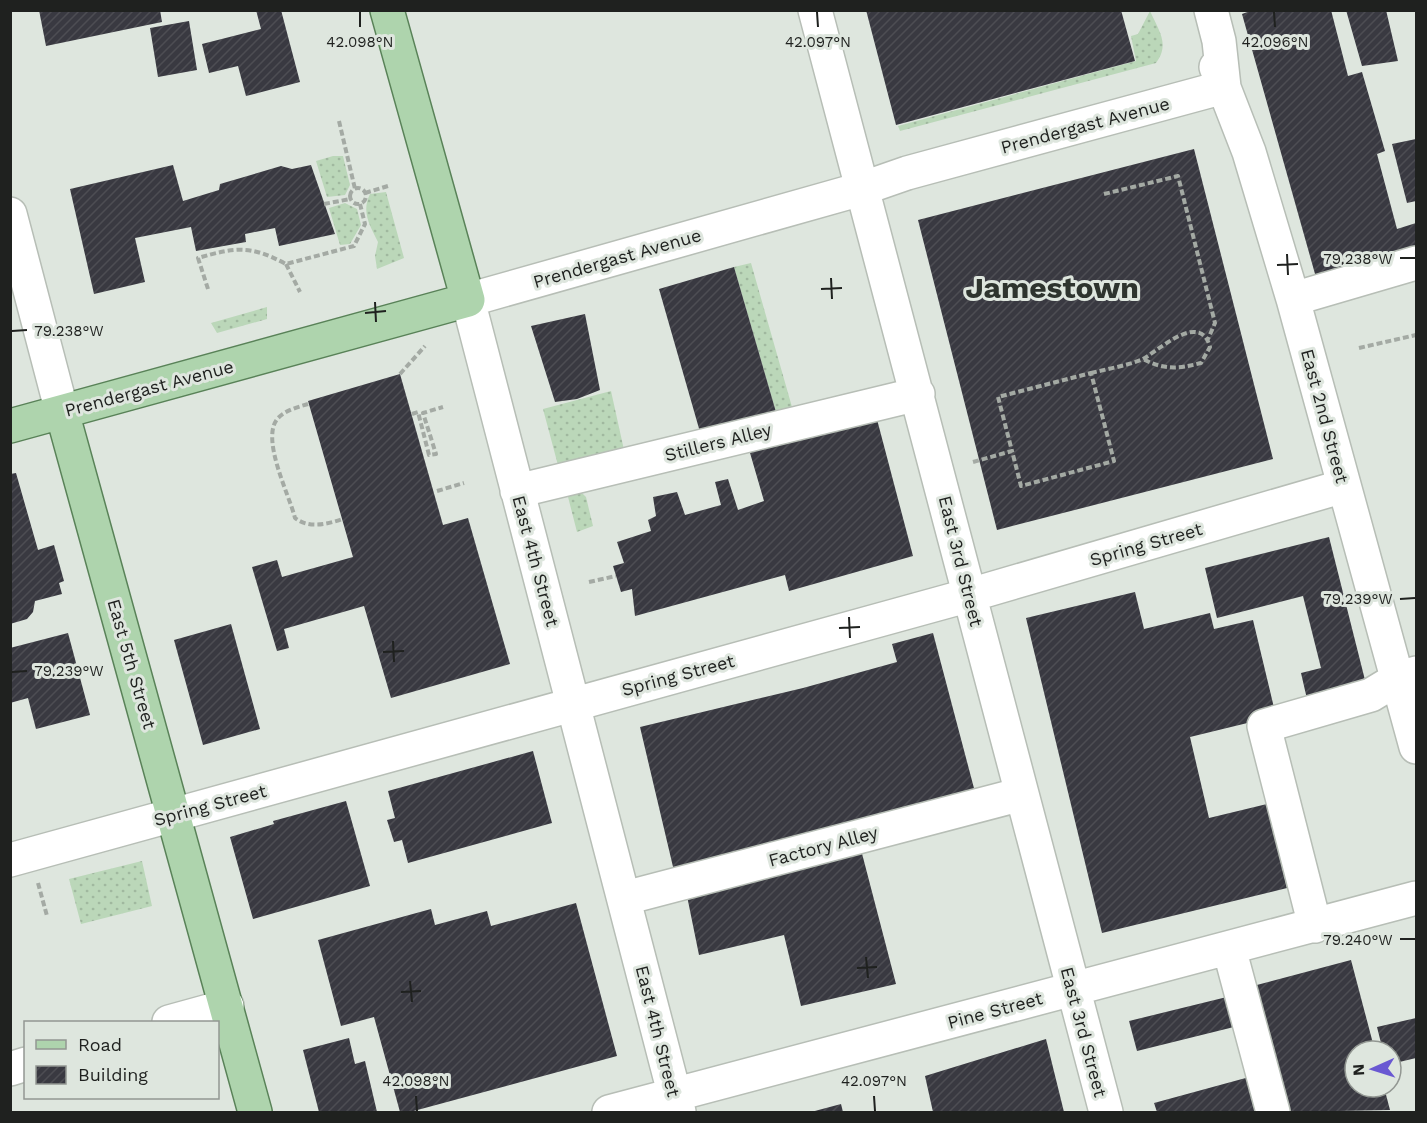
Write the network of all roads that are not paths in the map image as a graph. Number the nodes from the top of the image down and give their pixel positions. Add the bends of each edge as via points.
1 (387, 10) edge
2 (816, 10) edge
3 (1194, 10) edge
4 (1210, 10) edge
5 (1224, 87) junction
6 (861, 189) junction
7 (10, 214) edge
8 (1416, 262) edge
9 (1293, 299) junction
10 (468, 300) junction
11 (918, 394) junction
12 (62, 412) junction
13 (10, 426) edge
14 (1344, 486) junction
15 (517, 491) junction
16 (970, 595) junction
17 (1408, 676) edge
18 (574, 704) junction
19 (1416, 747) edge
20 (1022, 794) junction
21 (174, 815) junction
22 (10, 860) edge
23 (625, 898) junction
24 (1416, 898) edge
25 (1315, 926) junction
26 (1229, 948) junction
27 (1072, 989) junction
28 (227, 1006) junction
29 (176, 1021) edge
30 (676, 1104) edge
31 (255, 1113) edge
32 (609, 1113) edge
33 (1106, 1113) edge
34 (1273, 1113) edge

1 - 10 main road, East 4th Street
2 - 6 street, East 3rd Street
3 - 5 street, East 2nd Street
4 - 5 street, East 2nd Street via 1220,41
5 - 6 street, Prendergast Avenue
5 - 9 street, East 2nd Street via 1249,153
6 - 10 street, Prendergast Avenue
6 - 11 street, East 3rd Street
7 - 12 street, East 5th Street
8 - 9 street
9 - 14 street, East 2nd Street
10 - 12 main road, Prendergast Avenue
10 - 15 street, East 4th Street
11 - 15 street, Stillers Alley
11 - 16 street, East 3rd Street
12 - 13 main road, Prendergast Avenue
12 - 21 main road, East 5th Street
14 - 16 street, Spring Street
14 - 17 street, East 2nd Street
15 - 18 street, East 4th Street
16 - 18 street, Spring Street
16 - 20 street, East 3rd Street
17 - 19 street, East 2nd Street
17 - 25 street via 1371,695 1264,726
18 - 21 street, Spring Street
18 - 23 street, East 4th Street
20 - 23 street, Factory Alley
20 - 27 street, East 3rd Street
21 - 22 street, Spring Street
21 - 28 main road, East 5th Street
23 - 30 street, East 4th Street
24 - 25 street, Pine Street
25 - 26 street, Pine Street
26 - 27 street, Pine Street
26 - 34 street
27 - 30 street, Pine Street
27 - 33 street, East 3rd Street
28 - 29 street
28 - 31 main road, East 5th Street
30 - 32 street, Pine Street

